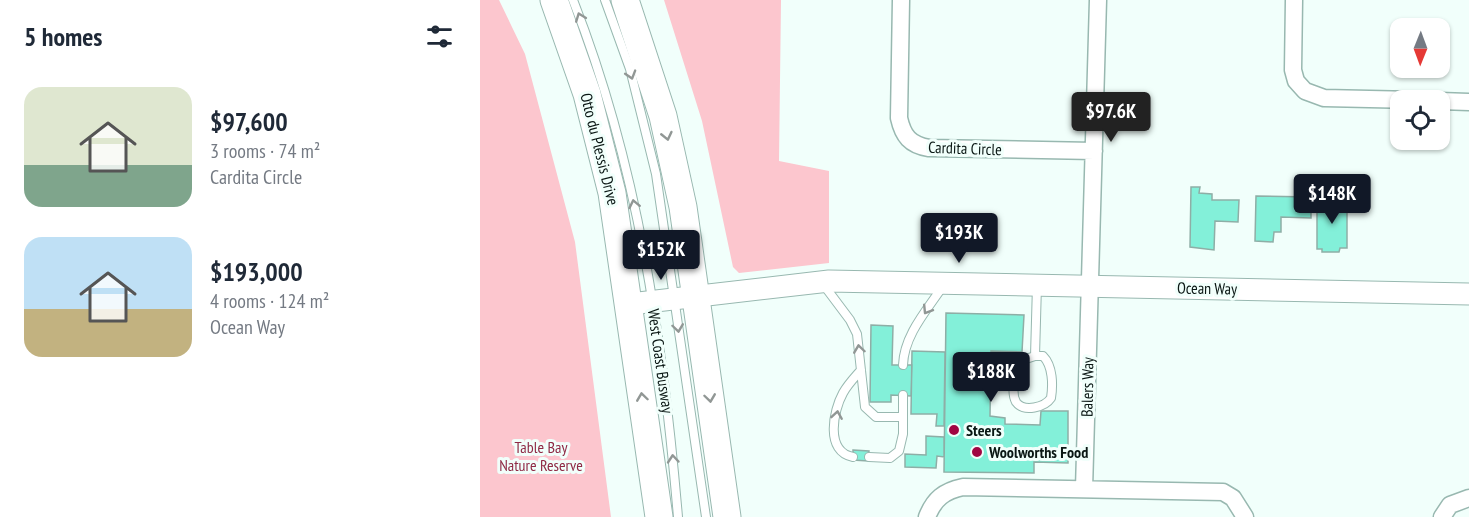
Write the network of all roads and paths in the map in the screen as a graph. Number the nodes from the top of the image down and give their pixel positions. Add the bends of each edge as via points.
1 (554, 0) edge
2 (573, 0) edge
3 (605, 0) edge
4 (625, 0) edge
5 (901, 0) edge
6 (1098, 0) edge
7 (1294, 0) edge
8 (1390, 99) edge
9 (1450, 101) edge
10 (1469, 102) edge
11 (1094, 151) junction
12 (820, 282) junction
13 (945, 283) junction
14 (1037, 284) junction
15 (1089, 286) junction
16 (1469, 294) edge
17 (686, 298) junction
18 (641, 303) junction
19 (1035, 356) junction
20 (903, 365) dead end
21 (861, 370) junction
22 (903, 395) dead end
23 (903, 417) junction
24 (853, 457) dead end
25 (869, 457) dead end
26 (1084, 489) junction
27 (1469, 498) edge
28 (659, 517) edge
29 (678, 517) edge
30 (706, 517) edge
31 (727, 517) edge
32 (927, 517) edge
33 (1245, 517) edge
34 (1442, 517) edge

1 - 18 main road, Otto du Plessis Drive via 600,141
18 -> 2 lane, West Coast Busway via 626,162 592,48
3 -> 17 lane, West Coast Busway via 630,69
4 -> 17 main road via 663,116 683,207
5 - 11 street, Cardita Circle via 899,118 911,142 928,148
6 - 11 street
7 - 8 street via 1293,70 1305,91 1317,98
9 - 10 street
11 - 15 street
12 - 13 street, Ocean Way
12 - 17 street, Ocean Way
21 -> 12 lane via 857,334
13 - 14 street, Ocean Way
13 -> 20 lane via 909,337
14 - 15 street, Ocean Way
14 - 19 lane
15 - 16 street, Ocean Way
15 - 26 street, Balers Way
17 - 18 street, Ocean Way
17 -> 30 lane, West Coast Busway
17 -> 31 main road
28 -> 18 main road, Otto du Plessis Drive
29 -> 18 lane, West Coast Busway via 667,394
19 - 19 lane via 1043,356 1048,363 1051,398 1045,404 1023,406 1015,396 1016,372 1023,360
21 - 23 lane via 867,411 876,417
24 -> 21 lane via 836,447 835,424 842,394
22 - 23 lane
23 - 25 lane via 902,443 897,454 885,459
26 - 32 street via 963,487 944,493
26 - 33 street via 1223,492 1233,498
27 - 34 street via 1450,505

